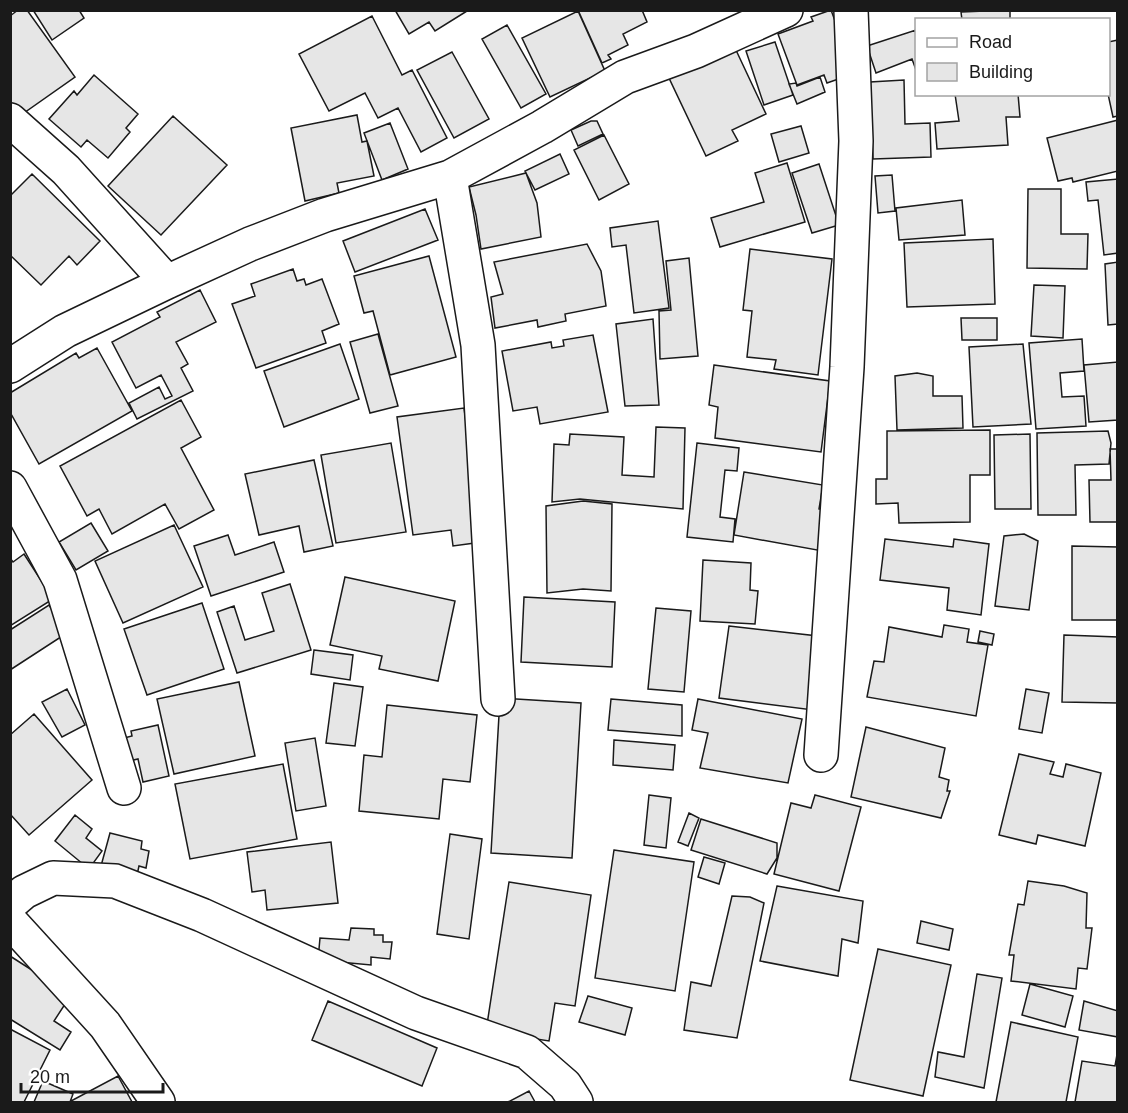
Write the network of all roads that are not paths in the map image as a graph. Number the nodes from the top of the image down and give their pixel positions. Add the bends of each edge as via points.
1 (786, 10) edge
2 (851, 10) edge
3 (10, 120) edge
4 (450, 177) junction
5 (167, 282) junction
6 (10, 366) edge
7 (10, 488) edge
8 (498, 699) dead end
9 (821, 755) dead end
10 (124, 788) dead end
11 (10, 904) edge
12 (10, 921) edge
13 (158, 1102) edge
14 (576, 1102) edge

1 - 4 street via 696,51 625,77
2 - 9 street via 856,153 847,367
3 - 5 street via 66,170
4 - 5 street via 325,215
4 - 8 street via 478,345
5 - 6 street via 65,331
7 - 10 street via 60,580
11 - 14 street via 24,892 53,878 115,881 202,915 416,1013 527,1052 566,1085
12 - 13 street via 105,1026

